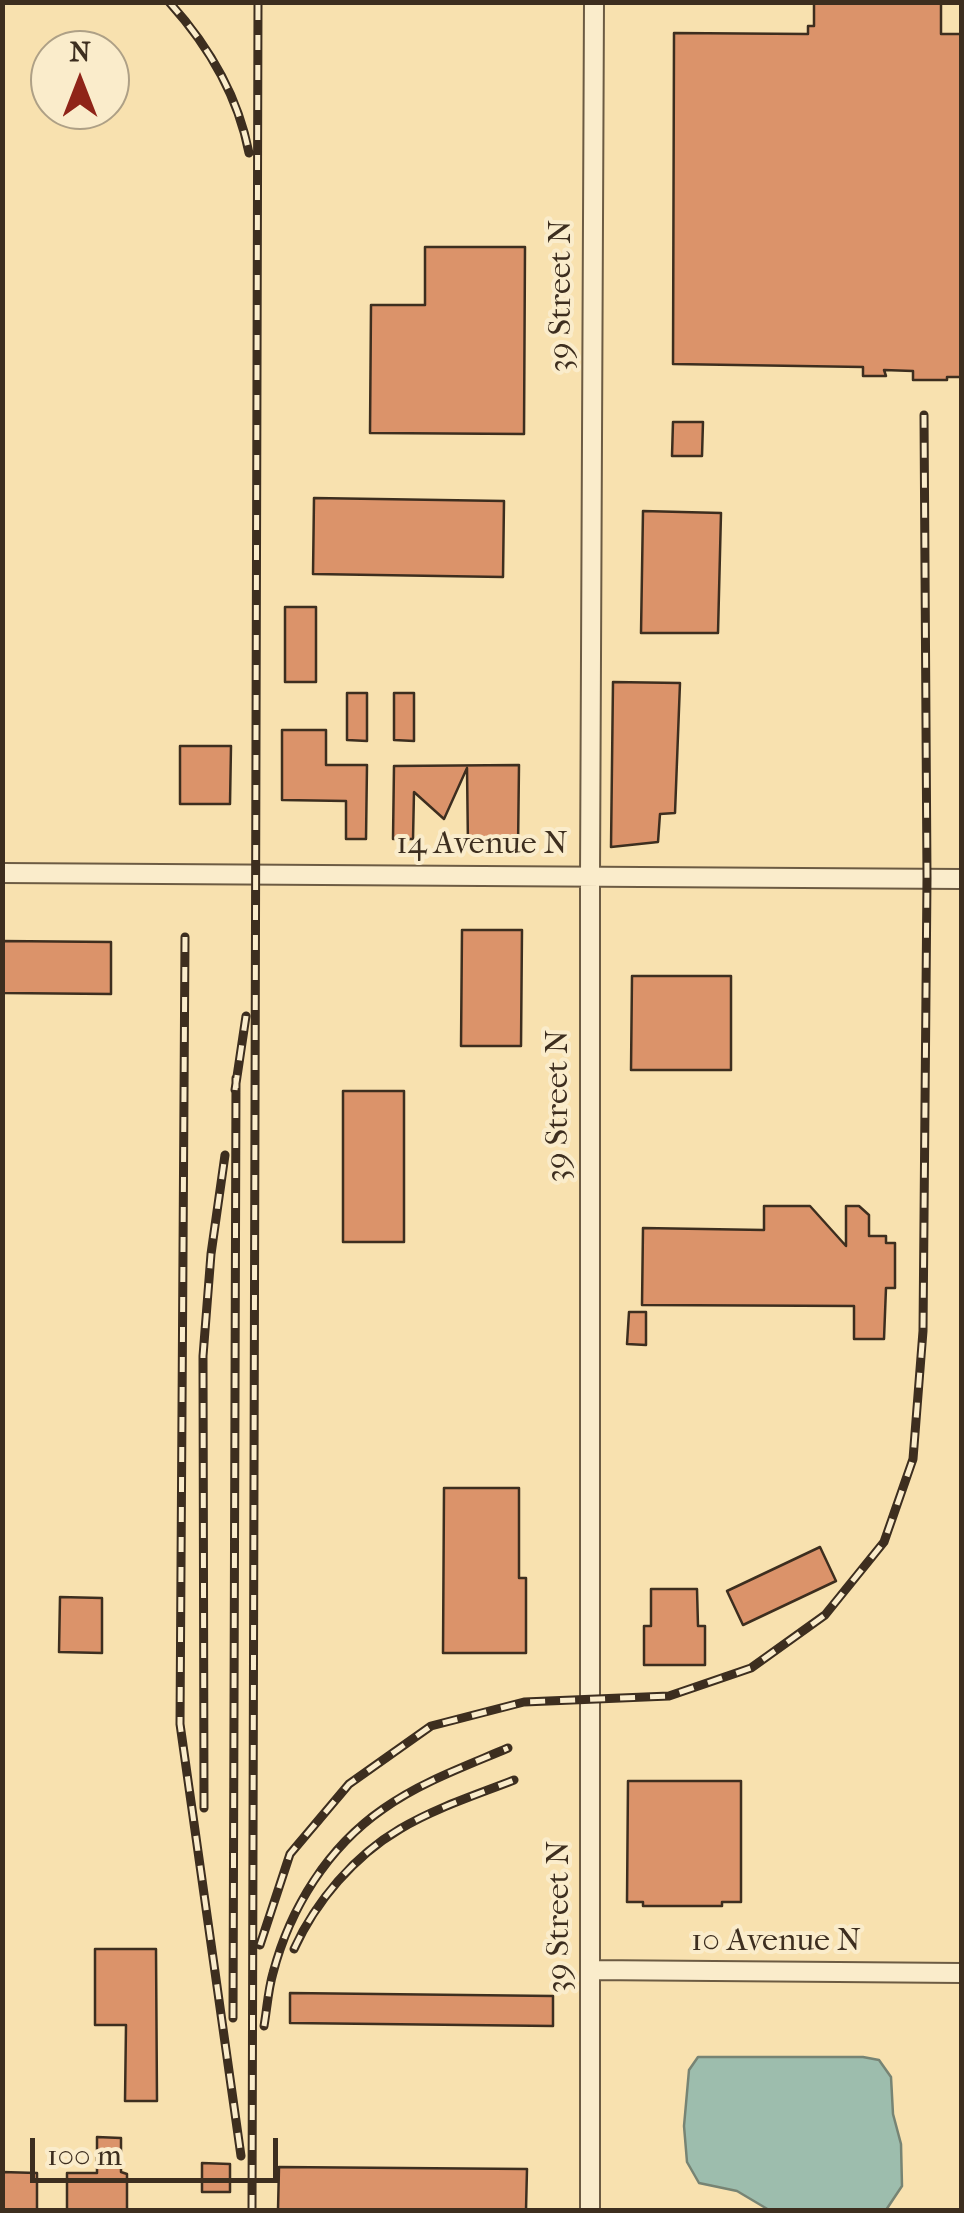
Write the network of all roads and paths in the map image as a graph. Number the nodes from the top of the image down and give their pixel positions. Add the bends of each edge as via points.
1 (594, 2) edge
2 (2, 873) edge
3 (590, 875) junction
4 (962, 879) edge
5 (590, 1970) junction
6 (962, 1974) edge
7 (590, 2210) edge

1 - 3 street, 39 Street N
2 - 3 street, 14 Avenue N
3 - 4 street, 14 Avenue N
3 - 5 street, 39 Street N
5 - 6 street, 10 Avenue N
5 - 7 street, 39 Street N

